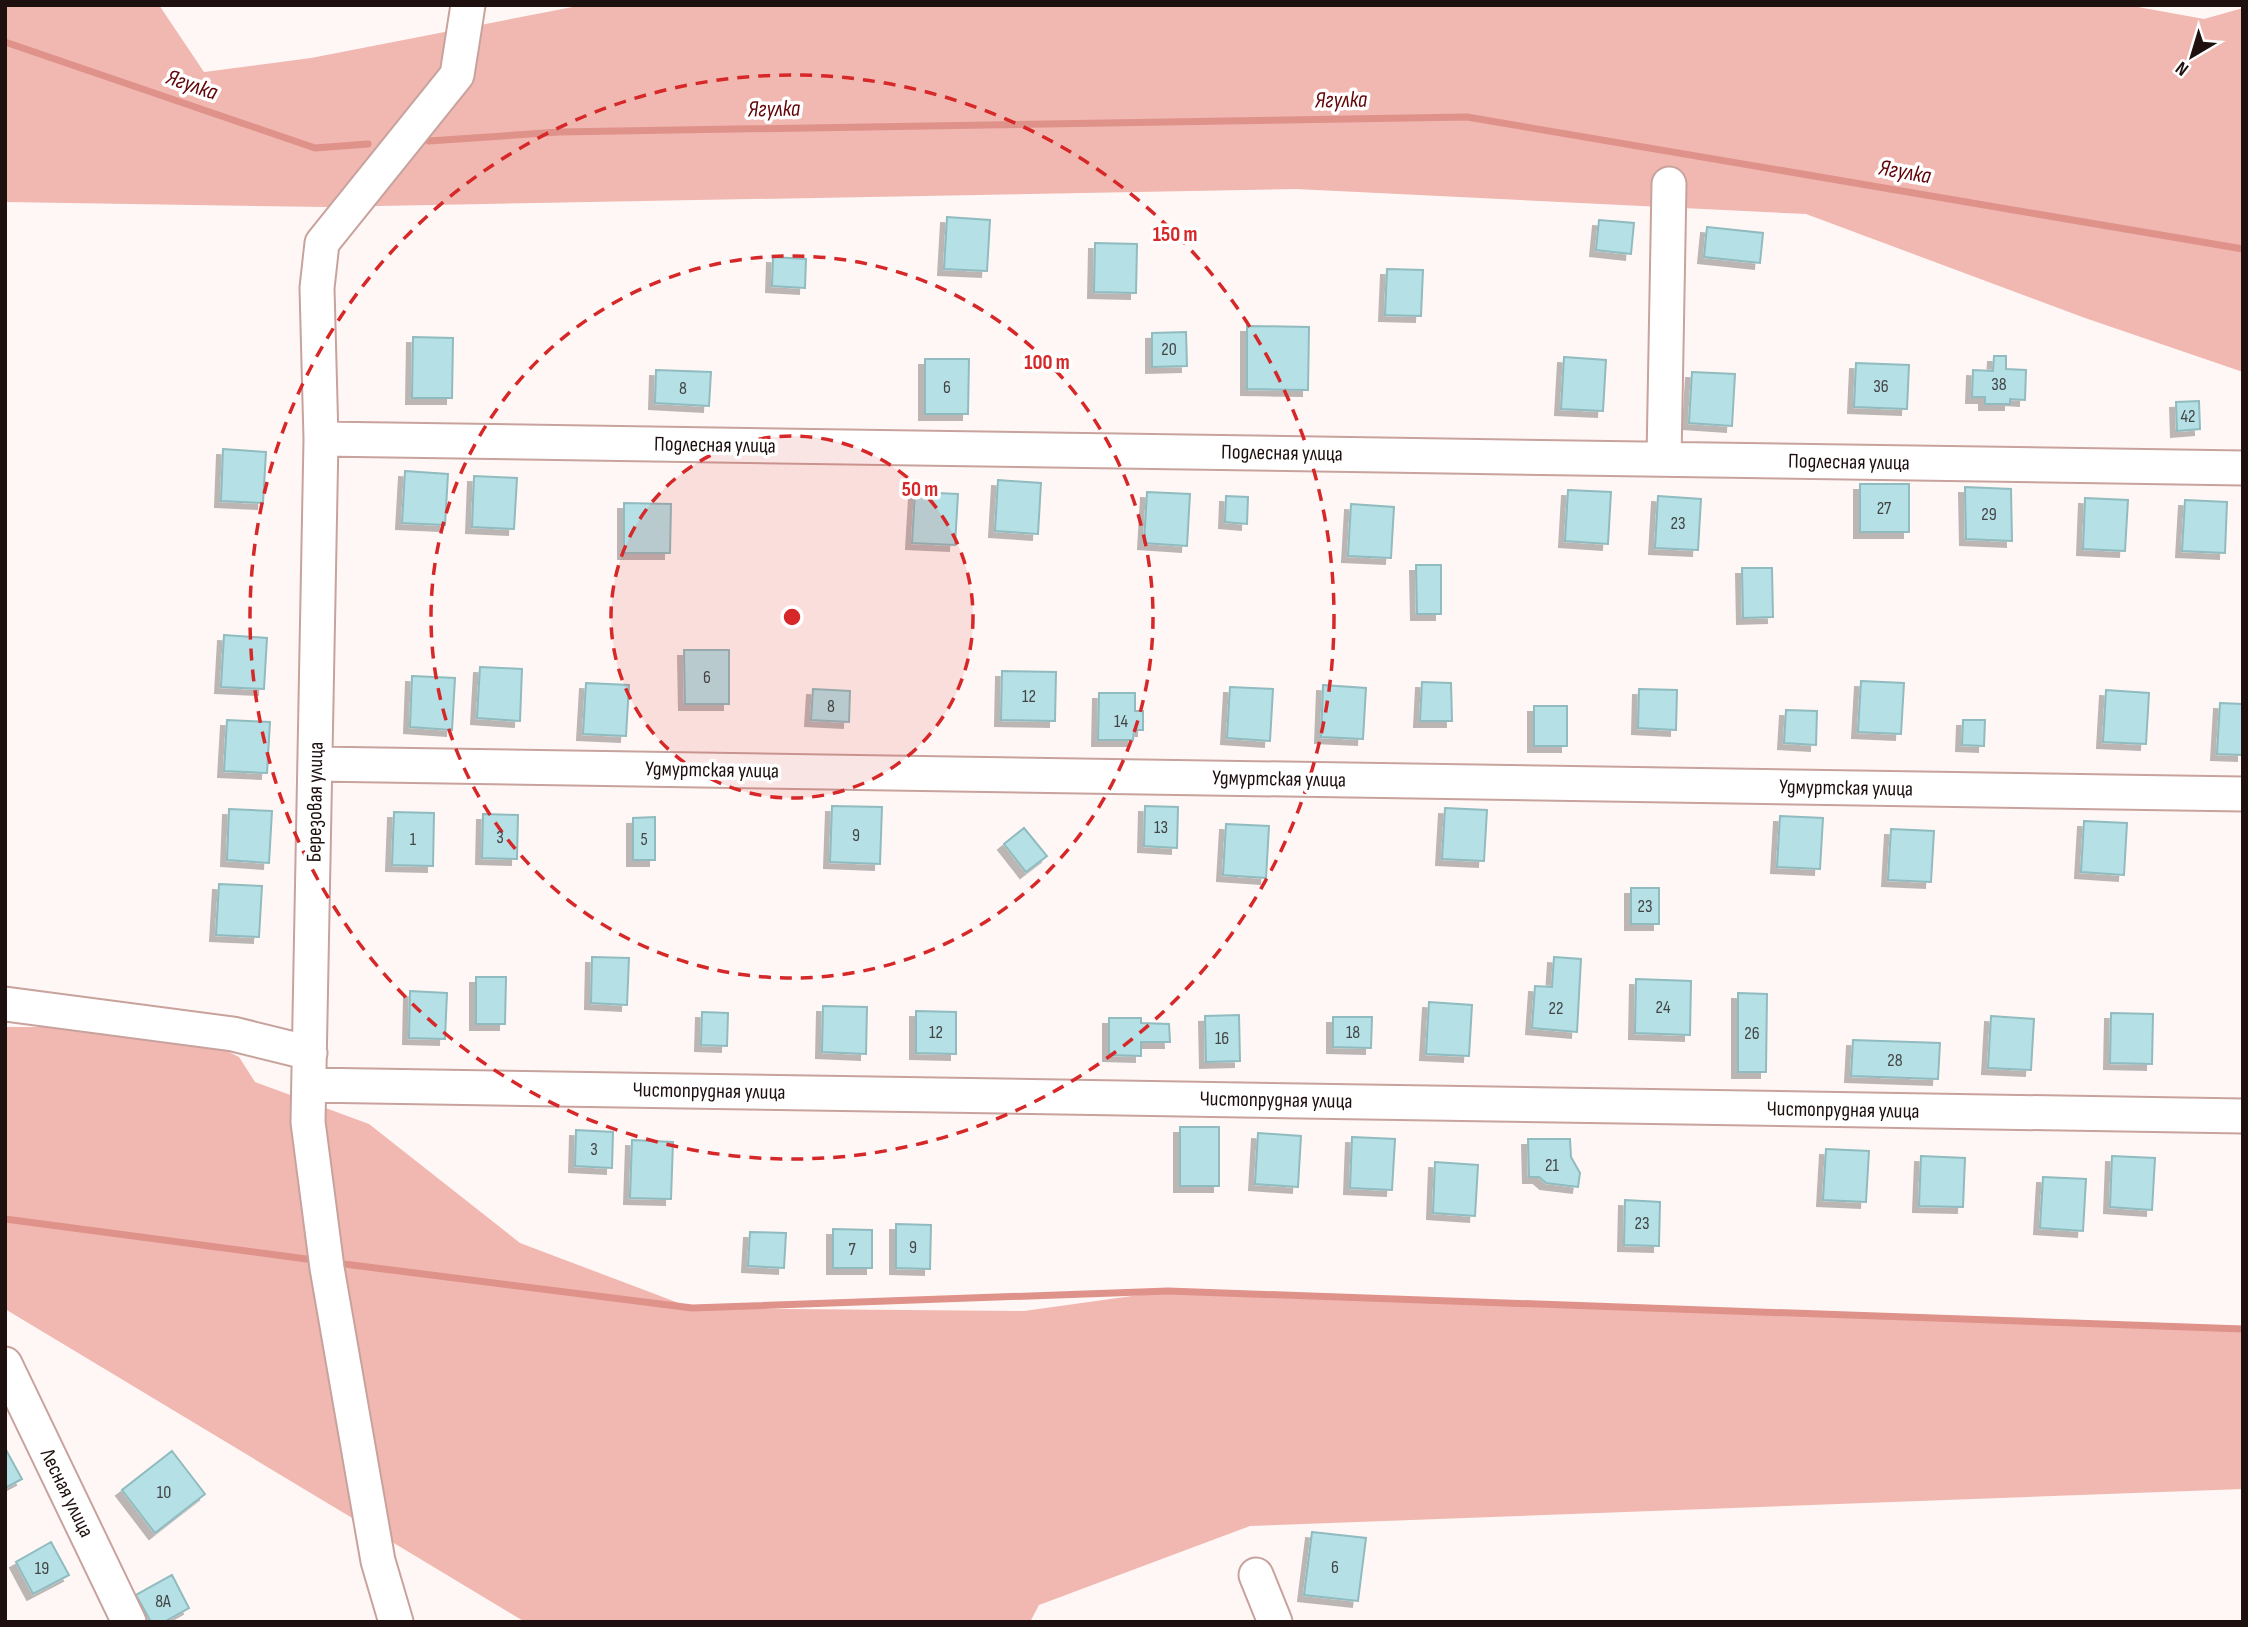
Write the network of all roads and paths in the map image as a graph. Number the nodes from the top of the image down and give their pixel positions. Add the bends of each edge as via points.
1 (468, 5) edge
2 (1669, 184) dead end
3 (321, 439) junction
4 (1664, 459) junction
5 (2243, 468) edge
6 (316, 764) junction
7 (2243, 794) edge
8 (5, 1004) edge
9 (309, 1069) junction
10 (2243, 1116) edge
11 (5, 1364) edge
12 (1256, 1575) dead end
13 (129, 1622) edge
14 (396, 1622) edge
15 (1275, 1622) edge

1 - 3 street, Березовая улица via 457,75 321,243 317,288
2 - 4 street
3 - 4 street, Подлесная улица
3 - 6 street, Березовая улица
4 - 5 street, Подлесная улица
6 - 7 street, Удмуртская улица
6 - 9 street, Березовая улица
8 - 9 street via 233,1034
9 - 10 street, Чистопрудная улица
9 - 14 street, Березовая улица via 308,1122 327,1268 379,1561
11 - 13 street, Лесная улица
12 - 15 street

